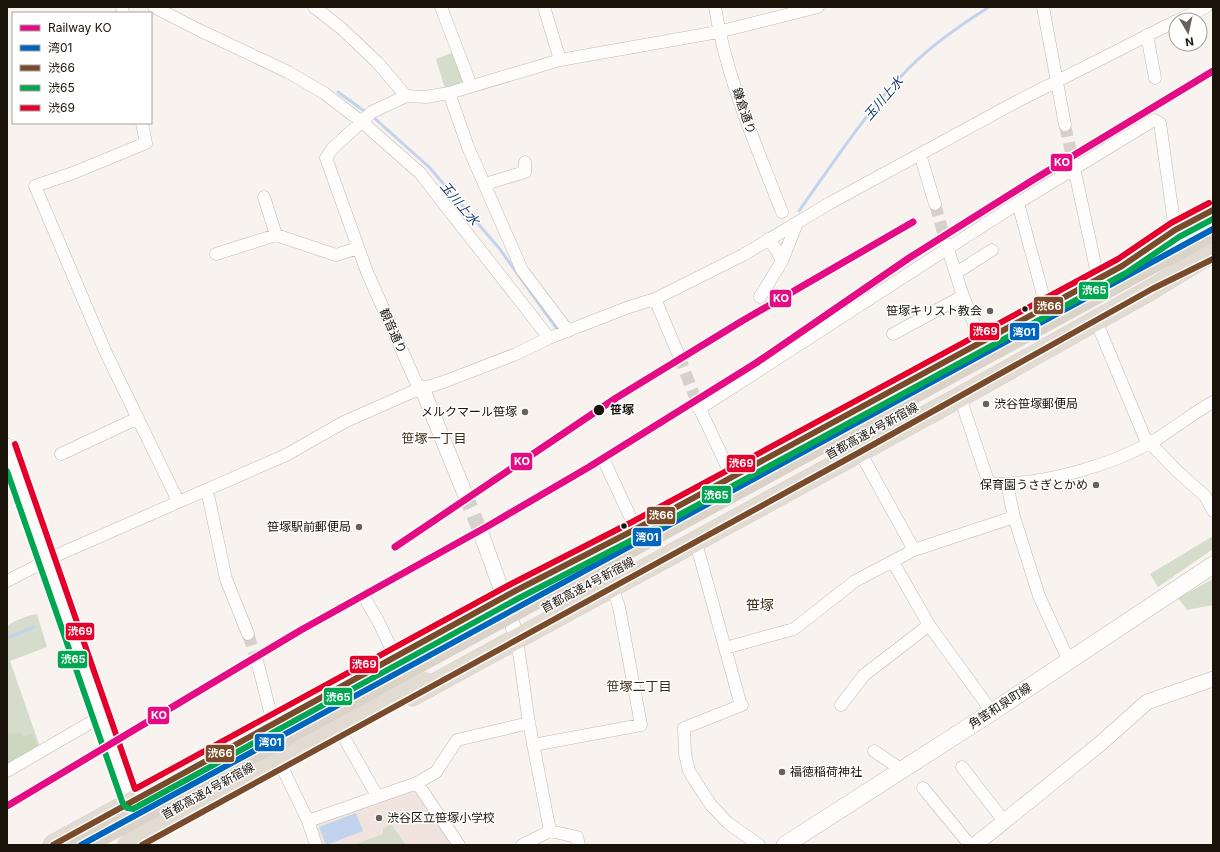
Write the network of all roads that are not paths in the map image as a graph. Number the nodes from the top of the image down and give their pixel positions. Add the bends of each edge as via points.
1 (154, 7) edge
2 (314, 7) edge
3 (441, 7) edge
4 (544, 7) edge
5 (715, 7) edge
6 (818, 7) edge
7 (1043, 7) edge
8 (1206, 7) edge
9 (1196, 12) edge
10 (1168, 25) edge
11 (718, 32) junction
12 (1147, 35) junction
13 (560, 60) junction
14 (1155, 78) dead end
15 (1057, 81) junction
16 (471, 86) junction
17 (449, 93) junction
18 (406, 96) junction
19 (367, 117) junction
20 (142, 124) edge
21 (1065, 125) tunnel mouth
22 (920, 154) junction
23 (525, 162) dead end
24 (1073, 166) junction
25 (486, 184) junction
26 (264, 197) dead end
27 (1018, 203) junction
28 (935, 204) tunnel mouth
29 (1213, 210) edge
30 (782, 212) dead end
31 (1213, 220) edge
32 (797, 222) junction
33 (1213, 229) edge
34 (1175, 230) junction
35 (276, 235) junction
36 (768, 239) junction
37 (1213, 244) edge
38 (947, 245) junction
39 (358, 248) junction
40 (992, 250) dead end
41 (1213, 252) edge
42 (216, 254) dead end
43 (1213, 259) edge
44 (782, 261) junction
45 (1122, 266) junction
46 (956, 273) junction
47 (1098, 278) junction
48 (1152, 289) junction
49 (963, 296) junction
50 (760, 297) dead end
51 (655, 299) junction
52 (1046, 306) junction
53 (1096, 321) junction
54 (567, 332) junction
55 (893, 334) dead end
56 (551, 337) junction
57 (981, 341) junction
58 (679, 356) tunnel mouth
59 (421, 389) junction
60 (960, 397) junction
61 (1213, 402) edge
62 (138, 418) junction
63 (1150, 442) junction
64 (7, 448) edge
65 (860, 452) junction
66 (61, 454) dead end
67 (606, 465) dead end
68 (732, 477) junction
69 (1007, 484) junction
70 (207, 490) junction
71 (465, 494) tunnel mouth
72 (178, 501) junction
73 (1213, 511) edge
74 (1014, 516) junction
75 (636, 529) junction
76 (481, 533) tunnel mouth
77 (695, 542) junction
78 (914, 550) junction
79 (47, 561) junction
80 (893, 562) junction
81 (1213, 565) edge
82 (7, 581) edge
83 (612, 586) junction
84 (505, 600) junction
85 (367, 602) dead end
86 (928, 625) junction
87 (246, 631) tunnel mouth
88 (516, 636) junction
89 (725, 648) junction
90 (403, 656) junction
91 (257, 661) tunnel mouth
92 (1069, 661) junction
93 (1213, 679) edge
94 (841, 705) dead end
95 (992, 712) junction
96 (102, 716) junction
97 (276, 722) junction
98 (529, 723) junction
99 (342, 734) junction
100 (533, 745) junction
101 (874, 751) dead end
102 (282, 767) junction
103 (962, 768) dead end
104 (902, 770) junction
105 (7, 772) edge
106 (417, 783) junction
107 (923, 788) dead end
108 (377, 796) junction
109 (131, 801) junction
110 (308, 821) junction
111 (1004, 821) junction
112 (550, 831) junction
113 (140, 844) edge
114 (53, 845) edge
115 (68, 845) edge
116 (81, 845) edge
117 (109, 845) edge
118 (316, 845) edge
119 (459, 845) edge
120 (522, 845) edge
121 (579, 845) edge
122 (760, 845) edge
123 (786, 845) edge
124 (970, 845) edge
125 (975, 845) edge

1 - 19 street via 288,72
2 - 18 street via 367,52
3 - 16 street
4 - 13 street
5 - 11 street, 鎌倉通り
6 - 11 street
7 - 15 street
8 - 9 street
10 - 12 street
11 - 13 street
11 - 30 street, 鎌倉通り via 741,107
12 - 14 street
12 - 15 street
13 - 16 street
15 - 21 street
15 - 22 street
16 - 17 street
17 - 18 street via 426,97
17 - 25 street via 468,147
18 - 19 street
19 - 39 street, 観音通り via 333,148 326,158
19 - 56 street via 420,173
20 - 62 street via 146,143 35,186 106,353
22 - 28 street
22 - 32 street
23 - 25 street via 525,172
24 - 27 street
24 - 34 street via 1154,120 1160,123
24 - 47 street
25 - 54 street via 498,218 522,270
26 - 35 street
27 - 38 street
27 - 52 street
29 - 34 highway
31 - 45 highway
32 - 36 street
32 - 44 street
33 - 116 highway, 首都高速4号新宿線, bridge
34 - 45 highway
35 - 39 street via 336,255
35 - 42 street
36 - 44 street
36 - 51 street via 743,255
37 - 117 highway, 首都高速4号新宿線
38 - 46 street
38 - 68 street via 699,407
39 - 59 street, 観音通り
40 - 46 street
41 - 48 highway
43 - 48 highway
44 - 50 street
45 - 47 highway
46 - 49 street
47 - 52 highway
48 - 53 highway
49 - 55 street
49 - 57 street
51 - 54 street
51 - 58 street
52 - 57 highway
53 - 60 highway
53 - 63 street via 1145,438
54 - 56 street
56 - 59 street via 509,356
57 - 68 highway
59 - 70 street via 344,422 286,455
59 - 71 street
60 - 65 highway
60 - 69 street via 989,484
61 - 63 street
62 - 66 street
62 - 72 street
63 - 69 street via 1088,470
63 - 73 street via 1205,496
64 - 79 main road
65 - 77 highway
65 - 78 street
67 - 75 street
68 - 75 highway
69 - 74 street
70 - 72 street
70 - 87 street via 226,579
72 - 79 street
74 - 78 street
74 - 92 street via 1039,596
75 - 84 highway
76 - 84 street
77 - 83 highway
77 - 89 street
78 - 80 street
79 - 82 street
79 - 96 main road
80 - 86 street
80 - 89 street via 855,580 794,628
81 - 92 main road, 角筈和泉町線
83 - 88 highway
83 - 100 street via 641,724
84 - 88 street
84 - 90 highway
85 - 90 street
86 - 94 street via 867,673
86 - 95 street
88 - 98 street
88 - 99 highway
88 - 113 highway, bridge via 425,682
89 - 122 street via 742,704 684,728 685,754 689,771 711,806 728,823
90 - 97 highway
90 - 115 highway
91 - 97 street via 270,711
92 - 95 main road, 角筈和泉町線
93 - 111 street via 1147,702 1101,743
95 - 104 main road, 角筈和泉町線
96 - 105 street
96 - 109 main road
97 - 109 highway
98 - 100 street
98 - 106 street via 457,740 436,772
99 - 102 highway
99 - 108 street
100 - 112 street
101 - 104 street
102 - 110 street
102 - 113 highway
103 - 111 street
104 - 123 main road, 角筈和泉町線
106 - 108 street
106 - 119 street
107 - 124 street
108 - 110 street
109 - 113 main road
109 - 114 highway
110 - 118 street
111 - 125 street
112 - 120 street
112 - 121 street via 577,837

